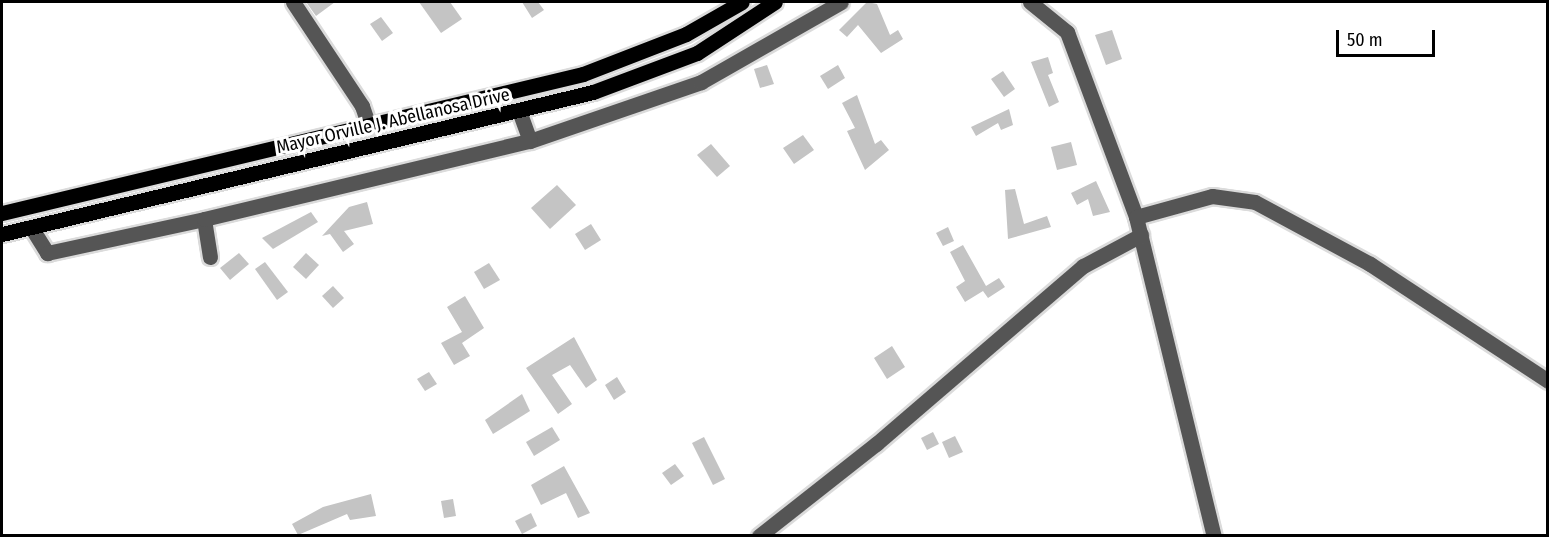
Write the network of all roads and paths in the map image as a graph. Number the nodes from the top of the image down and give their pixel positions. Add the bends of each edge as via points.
1 (292, 2) edge
2 (742, 2) edge
3 (775, 2) edge
4 (840, 2) edge
5 (1030, 2) edge
6 (519, 111) junction
7 (369, 126) junction
8 (530, 141) junction
9 (2, 213) edge
10 (1136, 217) junction
11 (204, 219) junction
12 (31, 227) junction
13 (2, 234) edge
14 (1141, 235) junction
15 (210, 257) dead end
16 (1548, 381) edge
17 (759, 536) edge
18 (1214, 536) edge

1 - 7 street via 362,106
2 - 7 main road, Mayor Orville J. Abellanosa Drive via 633,58
3 - 6 main road, Mayor Orville J. Abellanosa Drive via 687,57 593,93
4 - 8 street via 701,82
5 - 10 street via 1066,32
6 - 8 street
6 - 12 main road, Mayor Orville J. Abellanosa Drive
7 - 9 main road, Mayor Orville J. Abellanosa Drive
8 - 11 street
10 - 14 street
10 - 16 street via 1212,196 1255,202 1378,269
11 - 12 street via 47,253
11 - 15 street
12 - 13 main road, Mayor Orville J. Abellanosa Drive
14 - 17 street via 1083,266 885,436
14 - 18 street

